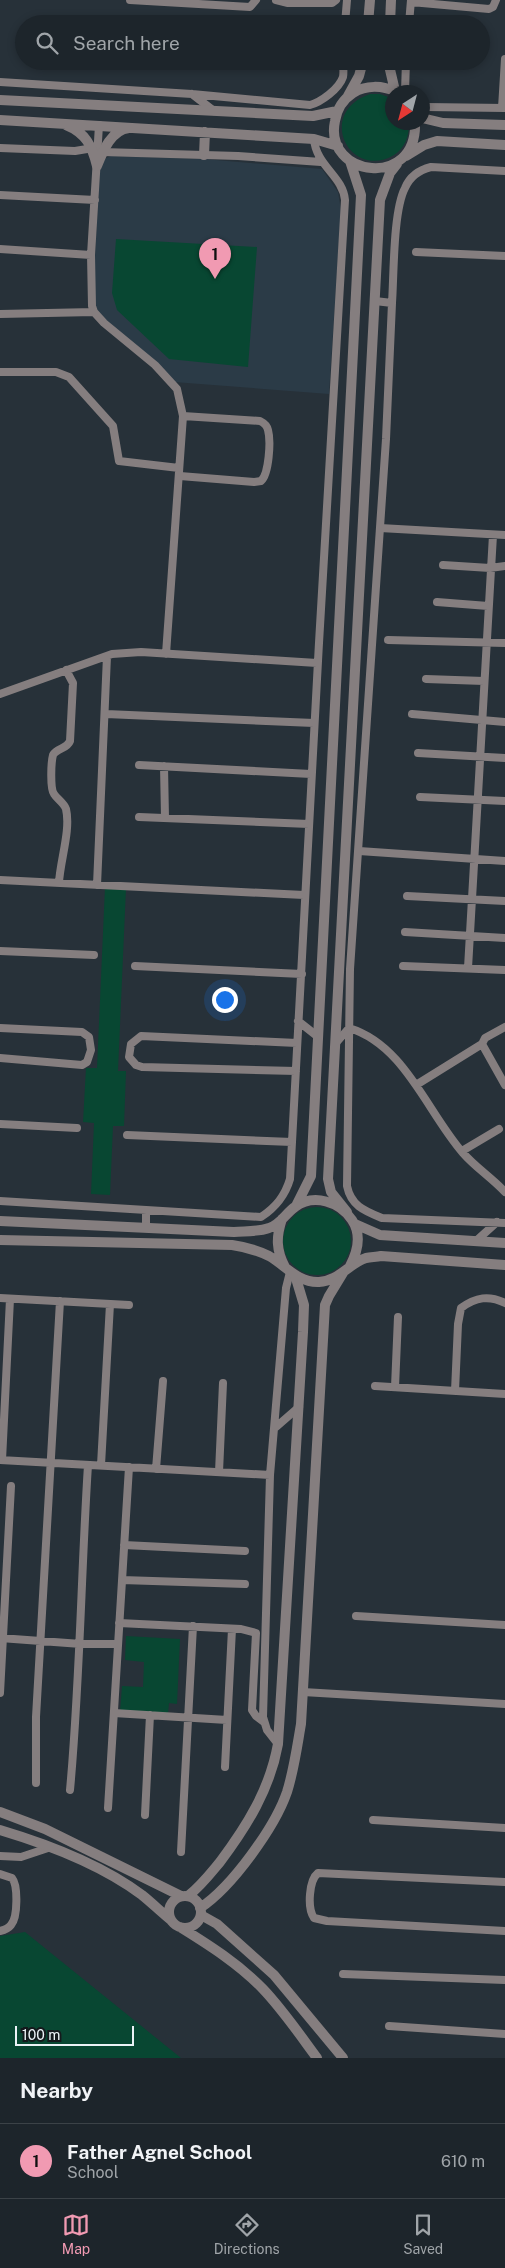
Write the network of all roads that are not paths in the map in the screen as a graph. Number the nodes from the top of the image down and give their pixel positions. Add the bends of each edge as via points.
1 (130, 0) edge
2 (256, 0) edge
3 (276, 0) edge
4 (336, 0) edge
5 (346, 0) edge
6 (370, 0) edge
7 (391, 0) edge
8 (496, 0) edge
9 (411, 1) edge
10 (426, 2) edge
11 (460, 3) edge
12 (345, 15) edge
13 (369, 15) edge
14 (390, 15) edge
15 (410, 15) edge
16 (505, 59) edge
17 (342, 70) edge
18 (361, 70) edge
19 (391, 70) edge
20 (404, 70) edge
21 (0, 82) edge
22 (397, 85) edge
23 (401, 85) edge
24 (385, 88) edge
25 (192, 94) junction
26 (348, 97) junction
27 (0, 100) edge
28 (430, 107) edge
29 (504, 108) edge
30 (214, 111) junction
31 (337, 111) junction
32 (0, 120) edge
33 (430, 120) edge
34 (61, 123) junction
35 (99, 125) junction
36 (505, 125) edge
37 (136, 127) junction
38 (416, 130) edge
39 (205, 132) junction
40 (314, 139) junction
41 (505, 145) edge
42 (338, 146) junction
43 (0, 148) edge
44 (97, 150) junction
45 (204, 154) junction
46 (406, 156) junction
47 (350, 161) junction
48 (321, 162) junction
49 (397, 164) junction
50 (97, 166) junction
51 (505, 171) edge
52 (0, 195) edge
53 (95, 200) junction
54 (0, 249) edge
55 (416, 252) dead end
56 (91, 255) junction
57 (505, 256) edge
58 (339, 297) junction
59 (356, 299) junction
60 (375, 301) junction
61 (392, 302) junction
62 (94, 312) junction
63 (0, 314) edge
64 (0, 372) edge
65 (183, 416) junction
66 (179, 472) junction
67 (380, 528) junction
68 (493, 535) junction
69 (505, 535) edge
70 (443, 566) dead end
71 (505, 566) edge
72 (490, 568) junction
73 (437, 602) dead end
74 (488, 606) junction
75 (388, 640) dead end
76 (505, 643) edge
77 (486, 644) junction
78 (166, 654) junction
79 (108, 656) junction
80 (317, 663) junction
81 (66, 670) junction
82 (426, 679) dead end
83 (484, 682) junction
84 (0, 694) edge
85 (106, 714) junction
86 (412, 714) dead end
87 (482, 720) junction
88 (314, 722) junction
89 (505, 722) edge
90 (418, 753) dead end
91 (480, 757) junction
92 (505, 758) edge
93 (138, 765) dead end
94 (164, 766) junction
95 (311, 774) junction
96 (420, 797) dead end
97 (478, 800) junction
98 (505, 801) edge
99 (139, 817) dead end
100 (165, 818) junction
101 (309, 824) junction
102 (359, 851) junction
103 (474, 858) junction
104 (505, 860) edge
105 (0, 880) edge
106 (59, 883) junction
107 (97, 885) junction
108 (304, 895) junction
109 (407, 896) dead end
110 (473, 900) junction
111 (505, 901) edge
112 (405, 932) dead end
113 (470, 936) junction
114 (505, 938) edge
115 (0, 951) edge
116 (94, 955) dead end
117 (135, 966) dead end
118 (403, 966) dead end
119 (468, 968) junction
120 (505, 970) edge
121 (302, 974) junction
122 (298, 1021) junction
123 (505, 1027) edge
124 (0, 1028) edge
125 (349, 1028) junction
126 (317, 1036) junction
127 (297, 1043) junction
128 (336, 1043) junction
129 (482, 1044) junction
130 (0, 1058) edge
131 (296, 1071) junction
132 (505, 1085) edge
133 (416, 1086) junction
134 (0, 1124) edge
135 (77, 1128) dead end
136 (499, 1129) dead end
137 (127, 1134) dead end
138 (292, 1142) junction
139 (462, 1151) junction
140 (505, 1192) edge
141 (0, 1201) edge
142 (296, 1206) junction
143 (146, 1210) junction
144 (347, 1212) junction
145 (282, 1220) junction
146 (0, 1221) edge
147 (501, 1223) edge
148 (355, 1224) junction
149 (146, 1228) junction
150 (0, 1240) edge
151 (476, 1241) junction
152 (505, 1243) edge
153 (505, 1265) edge
154 (346, 1270) junction
155 (290, 1272) junction
156 (0, 1298) edge
157 (10, 1299) junction
158 (60, 1301) junction
159 (505, 1303) edge
160 (110, 1304) junction
161 (129, 1305) dead end
162 (398, 1317) dead end
163 (3, 1365) edge
164 (163, 1381) dead end
165 (223, 1383) dead end
166 (375, 1386) dead end
167 (395, 1387) junction
168 (455, 1391) junction
169 (505, 1394) edge
170 (299, 1407) junction
171 (276, 1427) junction
172 (1, 1460) edge
173 (51, 1463) junction
174 (88, 1465) junction
175 (101, 1466) junction
176 (129, 1467) junction
177 (156, 1468) junction
178 (219, 1472) junction
179 (270, 1475) junction
180 (11, 1486) dead end
181 (124, 1546) junction
182 (245, 1551) dead end
183 (122, 1580) junction
184 (3, 1582) edge
185 (245, 1584) dead end
186 (356, 1616) dead end
187 (119, 1623) junction
188 (505, 1625) edge
189 (193, 1626) junction
190 (232, 1629) junction
191 (1, 1638) edge
192 (40, 1640) junction
193 (81, 1644) junction
194 (118, 1644) junction
195 (303, 1692) junction
196 (0, 1693) edge
197 (505, 1704) edge
198 (114, 1713) junction
199 (150, 1715) junction
200 (188, 1718) junction
201 (227, 1720) junction
202 (264, 1722) junction
203 (278, 1744) junction
204 (224, 1767) dead end
205 (36, 1783) dead end
206 (70, 1790) dead end
207 (108, 1808) dead end
208 (0, 1812) edge
209 (145, 1815) dead end
210 (374, 1820) dead end
211 (505, 1828) edge
212 (0, 1830) edge
213 (51, 1847) junction
214 (181, 1852) dead end
215 (0, 1856) edge
216 (0, 1874) edge
217 (505, 1882) edge
218 (184, 1896) junction
219 (201, 1911) junction
220 (171, 1920) junction
221 (180, 1928) junction
222 (0, 1931) edge
223 (505, 1931) edge
224 (342, 1974) dead end
225 (505, 1980) edge
226 (389, 2026) dead end
227 (505, 2034) edge
228 (317, 2058) edge
229 (343, 2058) edge

1 - 2 street via 250,7
3 - 4 street via 332,3
5 - 12 street
6 - 13 street
7 - 14 street
8 - 11 street via 490,9
9 - 10 street
9 - 15 street
10 - 11 street
16 - 29 street
17 - 25 street via 340,82 322,100 310,105
18 - 26 street
19 - 22 street
20 - 23 street
21 - 25 street
24 - 26 street via 358,90
25 - 30 street
26 - 31 street
27 - 30 street
28 - 29 street
30 - 31 street via 313,116
31 - 42 street via 334,128
32 - 34 street
33 - 36 street
34 - 35 street
34 - 44 street via 80,133
35 - 37 street
35 - 50 street
37 - 39 street
37 - 44 street via 115,134
38 - 46 street via 416,137
39 - 40 street
39 - 45 street
40 - 42 street
40 - 48 street
41 - 46 street via 437,142 424,145
42 - 47 street
43 - 44 street
44 - 45 street
44 - 50 street
45 - 48 street
46 - 49 street
47 - 49 street via 365,168 382,169
47 - 59 street via 361,195
48 - 58 street via 344,194
49 - 60 street via 380,200
50 - 53 street
51 - 61 street via 431,167 413,176 404,188 399,206
52 - 53 street
53 - 56 street
54 - 56 street
55 - 57 street
56 - 62 street
58 - 59 street
58 - 80 street
59 - 126 street
60 - 61 street
60 - 128 street
61 - 67 street
62 - 63 street
62 - 65 street via 156,365 177,389
64 - 66 street via 56,372 69,377 113,426 119,461
65 - 66 street
65 - 66 street via 266,424 269,431 267,472 261,481 254,482
66 - 78 street
67 - 68 street
67 - 102 street
68 - 69 street
68 - 72 street
70 - 72 street
71 - 72 street
72 - 74 street
73 - 74 street
74 - 77 street
75 - 77 street
76 - 77 street
77 - 83 street
78 - 79 street via 141,652
78 - 80 street
79 - 81 street
79 - 85 street
80 - 88 street
81 - 84 street
81 - 106 street via 73,684 70,740 53,756 51,786 66,809 67,832
82 - 83 street
83 - 87 street
85 - 88 street
85 - 107 street
86 - 87 street
87 - 89 street
87 - 91 street
88 - 95 street
90 - 91 street
91 - 92 street
91 - 97 street
93 - 94 street
94 - 95 street
94 - 100 street
95 - 101 street
96 - 97 street
97 - 98 street
97 - 103 street
99 - 100 street
100 - 101 street
101 - 108 street
102 - 103 street
102 - 125 street
103 - 104 street
103 - 110 street
105 - 106 street
106 - 107 street
107 - 108 street
108 - 121 street
109 - 110 street
110 - 111 street
110 - 113 street
112 - 113 street
113 - 114 street
113 - 119 street
115 - 116 street
117 - 121 street
118 - 119 street
119 - 120 street
121 - 122 street
122 - 126 street
122 - 127 street
123 - 129 street via 485,1038
124 - 130 street via 82,1032 89,1037 91,1050 87,1062 82,1065
125 - 128 street
125 - 133 street via 375,1040
125 - 147 street via 349,1196 366,1211 382,1218
126 - 142 street via 311,1176
127 - 131 street
127 - 131 street via 141,1036 131,1044 129,1058 136,1066 142,1067
128 - 144 street via 328,1179 331,1192
129 - 132 street
129 - 133 street
131 - 138 street
133 - 139 street
134 - 135 street
136 - 139 street
137 - 138 street
138 - 143 street via 288,1188 273,1208 261,1216
139 - 140 street
141 - 143 street
142 - 144 street via 322,1200
142 - 145 street
143 - 149 street
144 - 148 street
145 - 149 street via 269,1228 252,1231
145 - 155 street via 277,1232 277,1246
146 - 149 street
147 - 151 street
148 - 151 street via 380,1236
148 - 154 street via 359,1239 357,1254
150 - 155 street via 232,1245 252,1248
151 - 152 street
153 - 154 street via 381,1256 366,1258
154 - 155 street via 331,1280 318,1282 304,1280
154 - 195 street via 325,1305
155 - 170 street via 304,1305
155 - 171 street via 286,1288
156 - 157 street
157 - 158 street
157 - 163 street
158 - 160 street
158 - 173 street
159 - 168 street via 483,1297 462,1308 458,1324
160 - 161 street
160 - 175 street
162 - 167 street
163 - 172 street
164 - 177 street
165 - 178 street
166 - 167 street
167 - 168 street
168 - 169 street
170 - 171 street
170 - 203 street
171 - 179 street
172 - 173 street
173 - 174 street
173 - 192 street
174 - 175 street
174 - 193 street
175 - 176 street
176 - 177 street
176 - 181 street
177 - 178 street
178 - 179 street
179 - 202 street
180 - 184 street
181 - 182 street
181 - 183 street
183 - 185 street
183 - 187 street
184 - 191 street
186 - 188 street
187 - 189 street
187 - 194 street
189 - 190 street
189 - 200 street
190 - 201 street
190 - 202 street via 251,1631 257,1636 252,1710
191 - 192 street
191 - 196 street
192 - 193 street
192 - 205 street
193 - 194 street
193 - 206 street
194 - 198 street
195 - 197 street
195 - 219 street via 295,1763 286,1794 256,1847 229,1883
198 - 199 street
198 - 207 street
199 - 200 street
199 - 209 street
200 - 201 street
200 - 214 street
201 - 204 street
202 - 203 street
203 - 218 street via 269,1781 253,1815 205,1880
208 - 218 street via 45,1829
210 - 211 street
212 - 213 street
213 - 215 street via 21,1857
213 - 220 street via 112,1876 141,1894
216 - 222 street via 12,1878 17,1886 13,1921 9,1928
217 - 223 street via 318,1873 312,1882 311,1909 314,1918 328,1921
218 - 219 street via 197,1901
218 - 220 street via 170,1905 168,1914
219 - 221 street via 198,1922
219 - 229 street via 274,1975
220 - 221 street
221 - 228 street via 212,1947 262,1987
224 - 225 street
226 - 227 street

